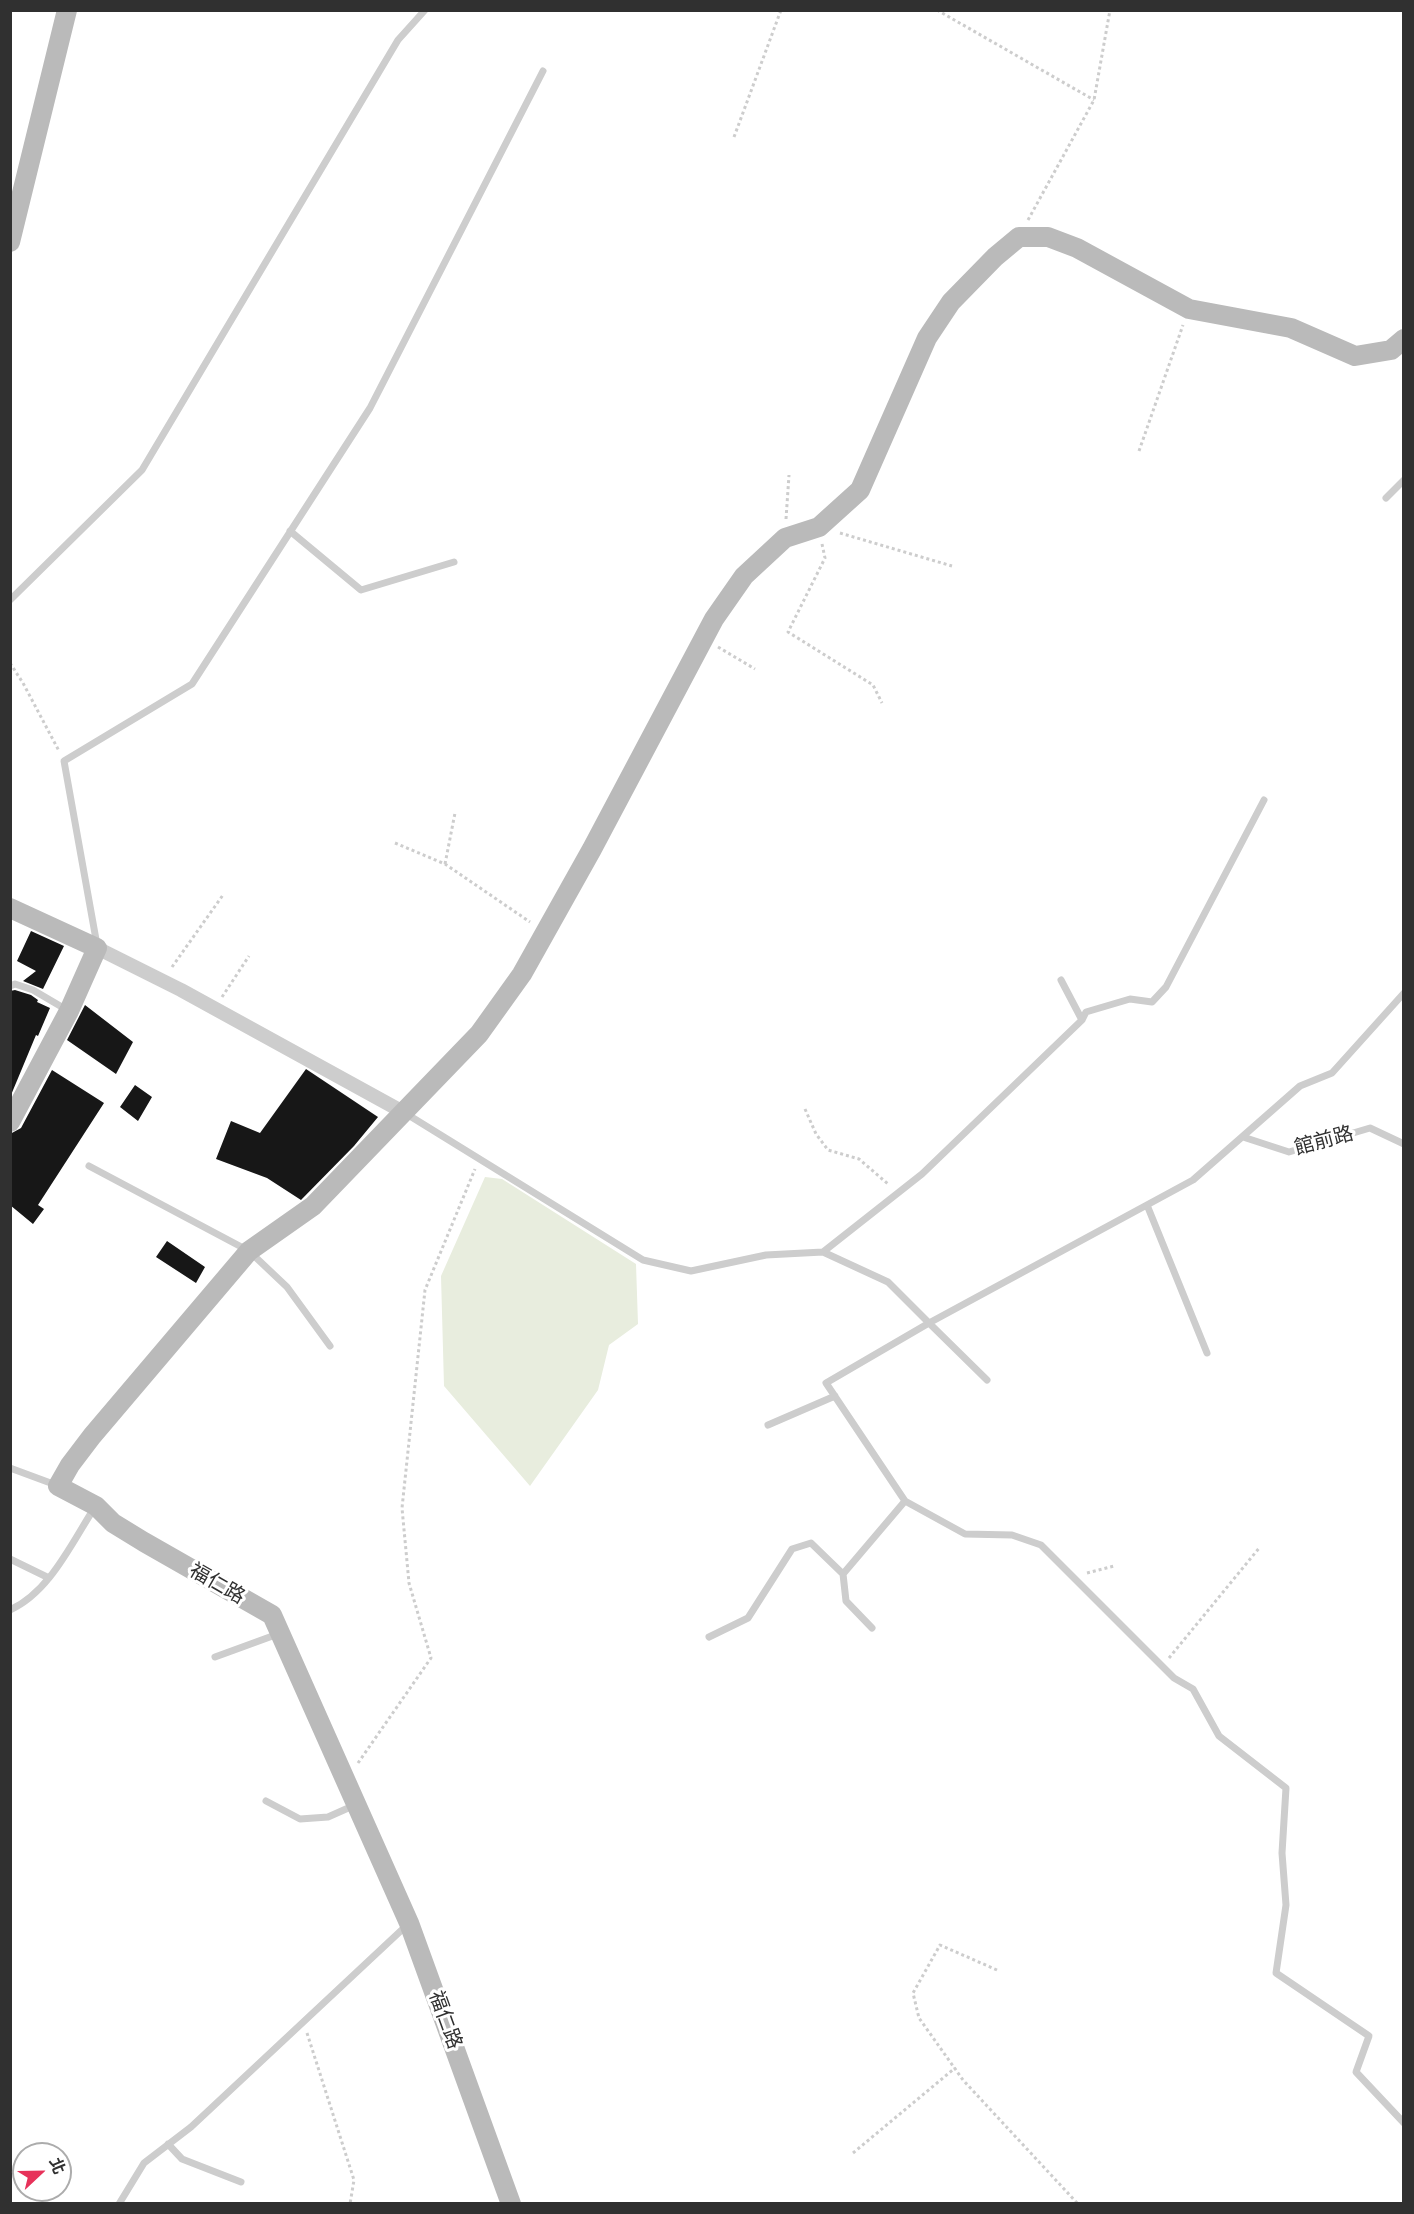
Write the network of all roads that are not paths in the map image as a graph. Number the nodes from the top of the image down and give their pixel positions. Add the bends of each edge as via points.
1 (68, 10) edge
2 (425, 10) edge
3 (543, 71) dead end
4 (10, 242) edge
5 (1397, 347) edge
6 (1404, 480) edge
7 (1386, 498) dead end
8 (290, 531) junction
9 (454, 562) dead end
10 (10, 600) edge
11 (1264, 800) dead end
12 (10, 908) edge
13 (97, 948) junction
14 (1061, 980) dead end
15 (10, 986) edge
16 (1404, 993) edge
17 (69, 1011) junction
18 (1082, 1020) junction
19 (402, 1112) junction
20 (10, 1122) edge
21 (1243, 1137) junction
22 (1404, 1144) edge
23 (89, 1166) dead end
24 (1147, 1205) junction
25 (249, 1251) junction
26 (823, 1252) junction
27 (929, 1323) junction
28 (330, 1347) dead end
29 (1207, 1353) dead end
30 (987, 1380) dead end
31 (835, 1396) junction
32 (768, 1425) dead end
33 (10, 1467) edge
34 (58, 1486) junction
35 (904, 1501) junction
36 (96, 1506) junction
37 (10, 1559) edge
38 (843, 1574) junction
39 (49, 1578) junction
40 (10, 1610) edge
41 (872, 1628) dead end
42 (280, 1633) junction
43 (709, 1637) dead end
44 (215, 1657) dead end
45 (266, 1801) dead end
46 (356, 1804) junction
47 (410, 1923) junction
48 (1404, 2123) edge
49 (168, 2144) junction
50 (241, 2182) dead end
51 (119, 2204) edge
52 (511, 2204) edge

1 - 4 street
2 - 10 lane via 398,40 142,470
3 - 8 lane via 370,408
5 - 19 street via 1355,356 1291,328 1189,309 1048,237 1019,237 994,256 951,302 927,338 860,490 819,527 785,538 744,576 714,619 522,974 479,1034
6 - 7 lane
8 - 9 lane via 361,590
8 - 13 lane via 192,684 64,762
11 - 18 lane via 1166,987 1152,1002 1130,999 1086,1012
12 - 13 street
13 - 17 street
13 - 19 street
14 - 18 lane
15 - 17 lane via 33,990
16 - 21 lane via 1332,1073 1300,1086
17 - 20 street
18 - 26 lane via 922,1174
19 - 25 street via 313,1206
19 - 26 lane via 644,1260 691,1271 766,1255
21 - 22 lane, 館前路 via 1289,1152 1370,1128
21 - 24 lane via 1193,1180
23 - 25 lane
24 - 27 lane
24 - 29 lane
25 - 28 lane via 287,1287
25 - 34 street via 92,1436
26 - 27 lane via 888,1282
27 - 30 lane
27 - 31 lane via 826,1383
31 - 32 lane
31 - 35 lane
33 - 34 lane
34 - 36 street, 福仁路
35 - 38 lane
35 - 48 lane via 965,1534 1012,1535 1041,1545 1174,1678 1193,1689 1219,1736 1286,1788 1282,1853 1286,1905 1276,1973 1369,2036 1356,2072
36 - 39 lane
36 - 42 street, 福仁路 via 112,1523 272,1615
37 - 39 lane
38 - 41 lane via 846,1600
38 - 43 lane via 811,1544 792,1549 748,1618
39 - 40 lane via 22,1605
42 - 44 lane
42 - 46 street, 福仁路
45 - 46 lane via 300,1819 328,1817
46 - 47 street, 福仁路
47 - 49 lane
47 - 52 street, 福仁路
49 - 50 lane via 182,2159
49 - 51 lane via 144,2163

